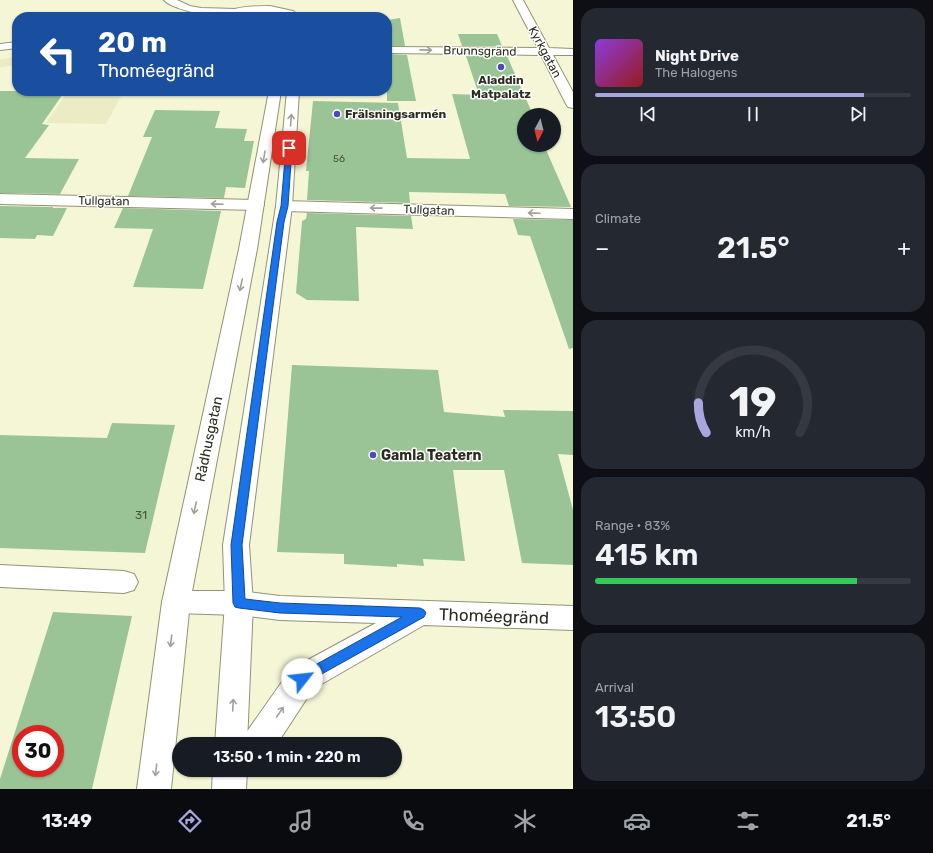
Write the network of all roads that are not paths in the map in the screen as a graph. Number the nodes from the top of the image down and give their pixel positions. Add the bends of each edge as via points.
1 (518, 0) edge
2 (171, 1) edge
3 (282, 1) edge
4 (298, 5) dead end
5 (261, 10) junction
6 (236, 12) joint
7 (283, 12) edge
8 (296, 12) edge
9 (12, 46) edge
10 (0, 47) edge
11 (392, 50) edge
12 (545, 52) junction
13 (573, 52) edge
14 (274, 96) edge
15 (293, 96) edge
16 (573, 104) edge
17 (0, 199) edge
18 (256, 205) junction
19 (284, 206) junction
20 (573, 214) edge
21 (0, 576) edge
22 (124, 582) dead end
23 (176, 602) junction
24 (239, 603) junction
25 (420, 613) junction
26 (573, 618) edge
27 (231, 737) edge
28 (263, 737) edge
29 (154, 789) edge

1 - 12 main road, Kyrkgatan
2 - 6 main road via 192,10
3 - 5 main road
4 - 8 main road
5 - 6 main road
5 - 7 main road
9 - 10 main road
11 -> 12 main road, Brunnsgränd
12 - 13 main road, Brunnsgränd
12 - 16 main road, Kyrkgatan
14 -> 18 main road, Rådhusgatan
19 -> 15 main road
18 -> 17 main road, Tullgatan
18 -> 23 main road, Rådhusgatan
20 -> 19 main road, Tullgatan
19 - 24 main road via 236,545
21 - 22 main road
23 - 24 main road, Thoméegränd
23 -> 29 main road, Rådhusgatan
24 - 25 main road, Thoméegränd via 280,608
27 -> 24 main road
25 - 26 main road, Thoméegränd
28 -> 25 main road via 302,679

